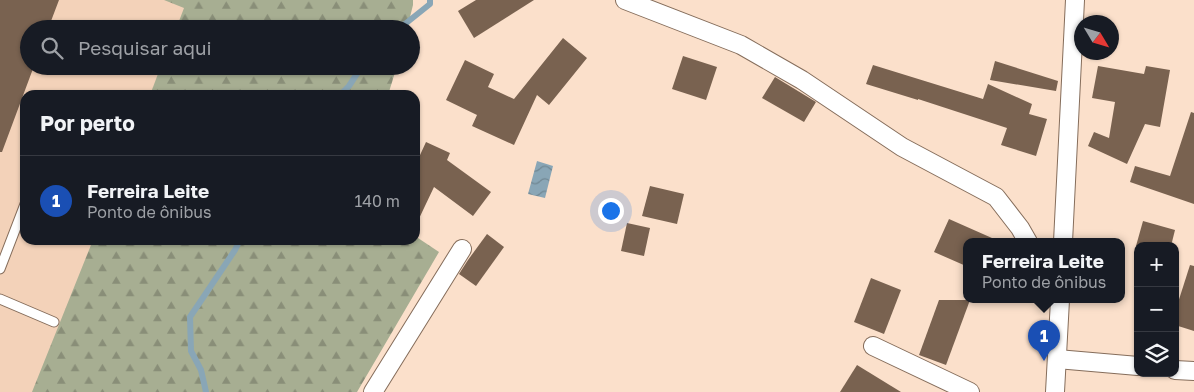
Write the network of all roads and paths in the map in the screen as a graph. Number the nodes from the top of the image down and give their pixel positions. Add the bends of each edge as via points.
1 (625, 0) edge
2 (1075, 0) edge
3 (20, 217) edge
4 (1026, 238) edge
5 (1063, 238) edge
6 (462, 249) dead end
7 (0, 269) edge
8 (0, 299) edge
9 (1060, 303) edge
10 (54, 322) dead end
11 (873, 346) dead end
12 (1057, 359) junction
13 (1134, 366) edge
14 (1179, 370) edge
15 (1194, 371) edge
16 (373, 392) edge
17 (970, 392) edge
18 (1055, 392) edge

1 - 4 street via 741,45 802,80 902,147 996,197
2 - 5 street
3 - 7 lane
6 - 16 street
8 - 10 lane
9 - 12 street
11 - 17 street
12 - 13 street
12 - 18 street
14 - 15 street

